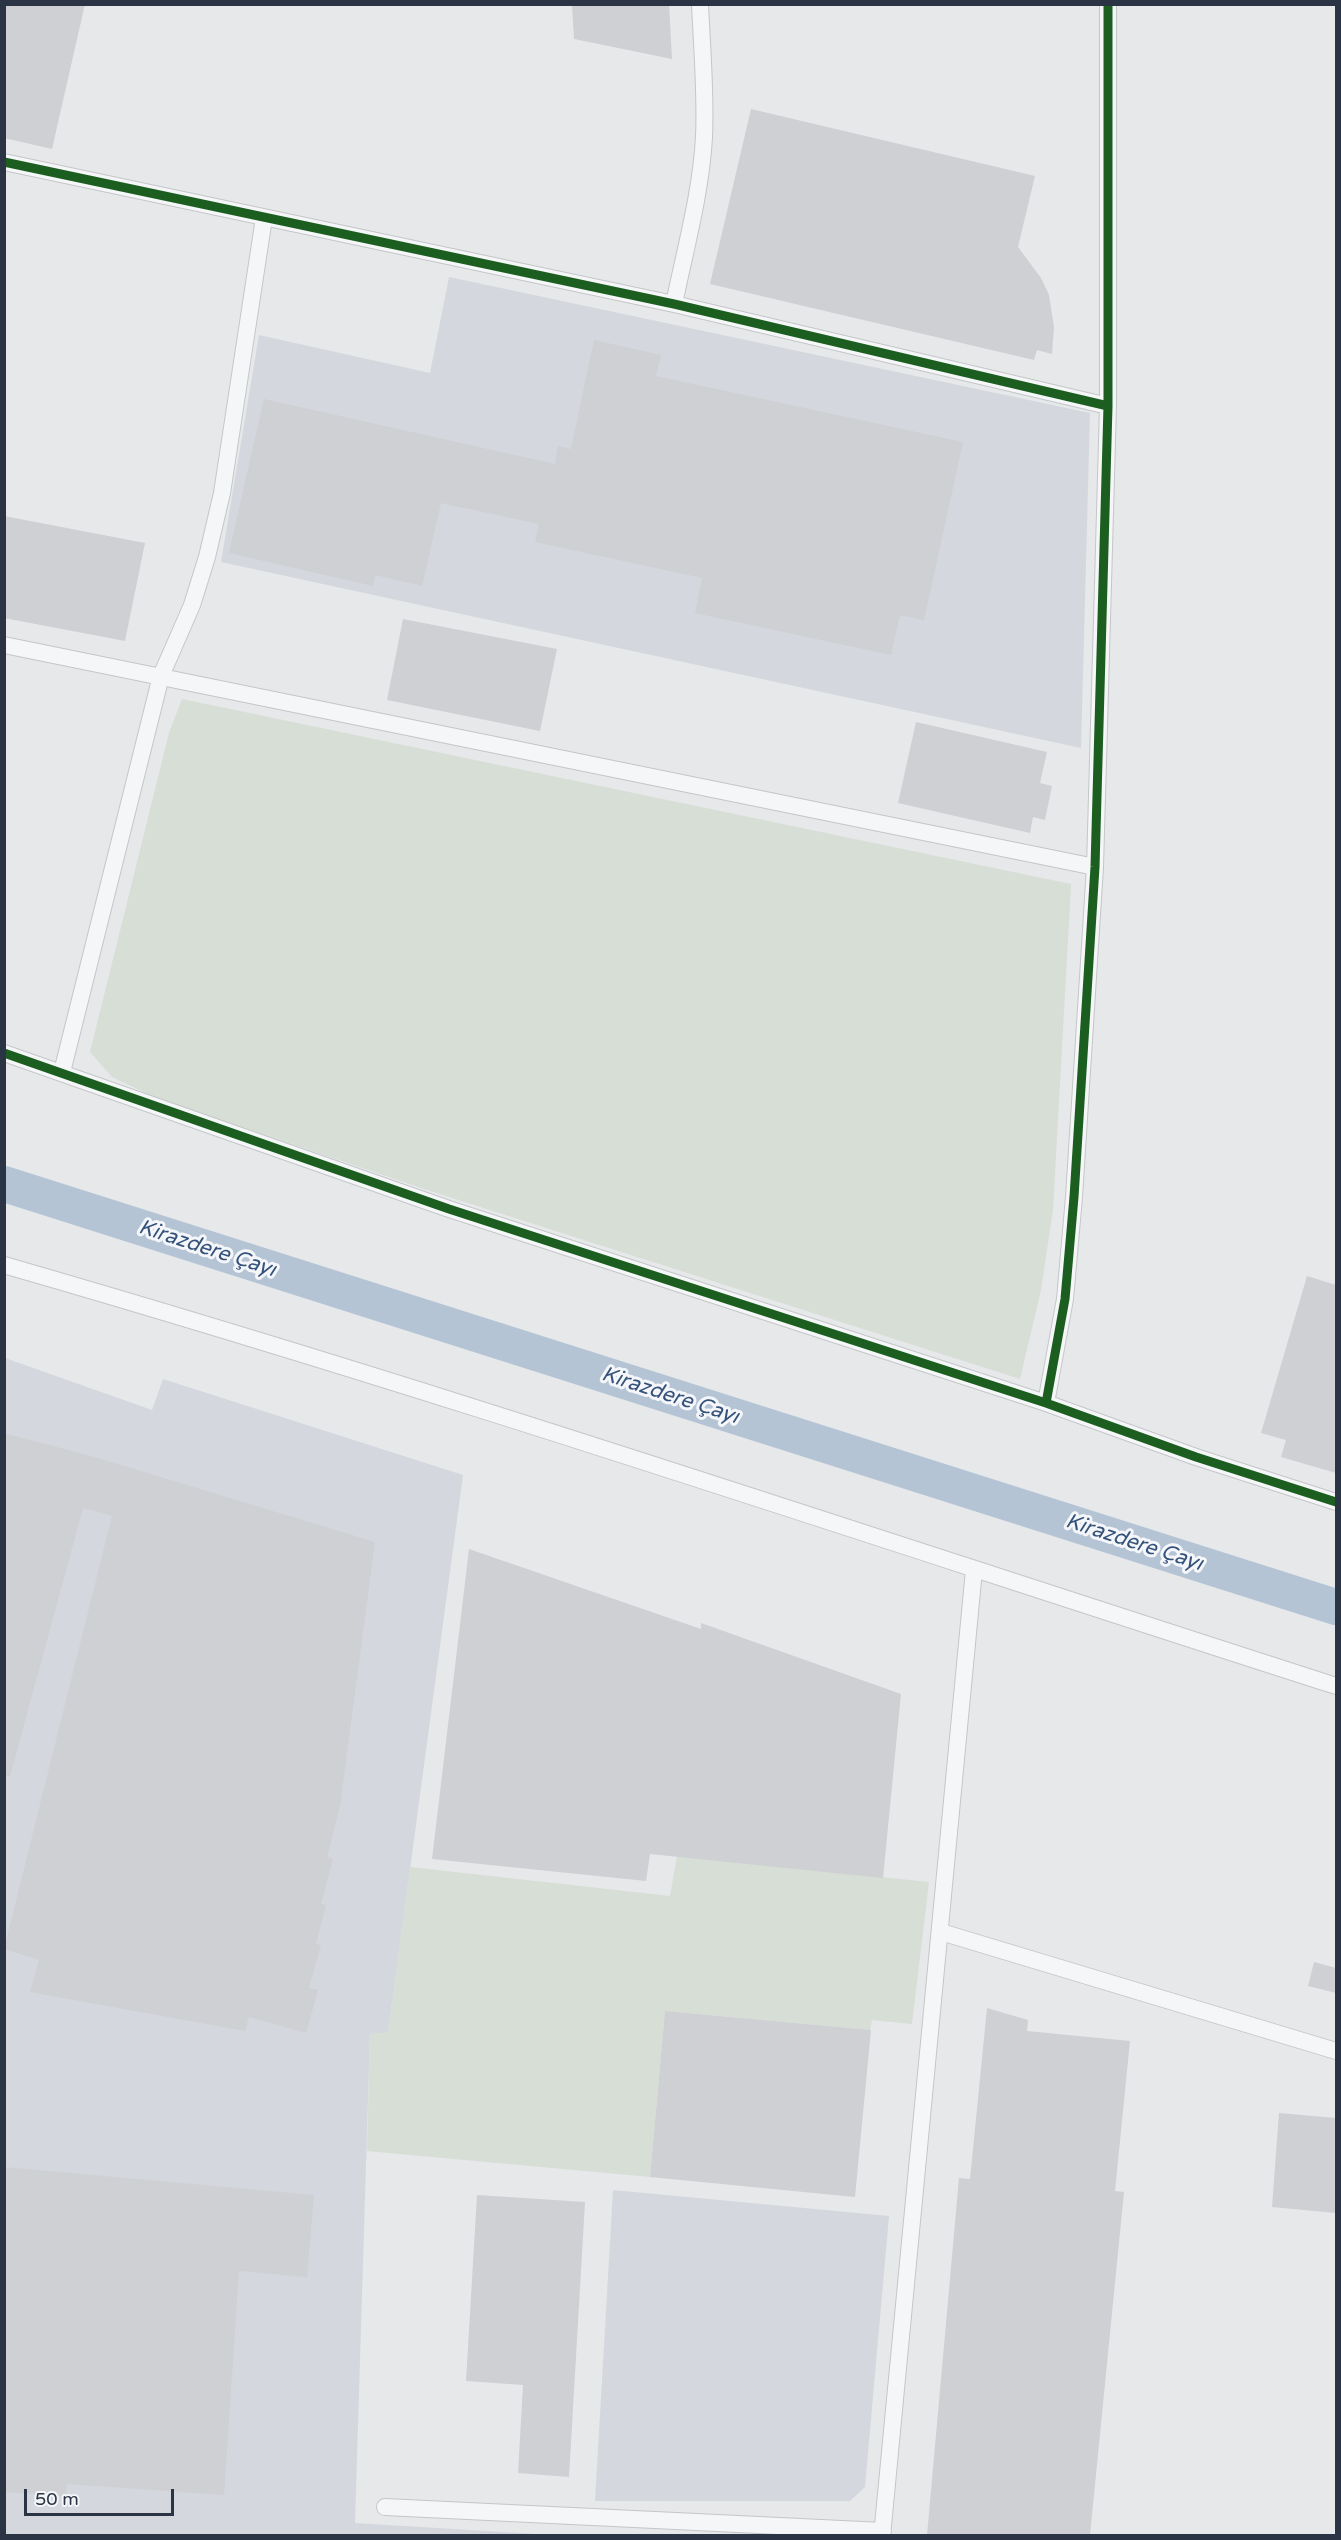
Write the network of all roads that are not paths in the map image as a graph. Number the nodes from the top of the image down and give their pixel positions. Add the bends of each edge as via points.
1 (700, 4) edge
2 (1108, 4) edge
3 (4, 162) edge
4 (264, 218) junction
5 (674, 304) junction
6 (1108, 406) junction
7 (4, 645) edge
8 (161, 676) junction
9 (1095, 867) junction
10 (4, 1053) edge
11 (62, 1072) junction
12 (4, 1265) edge
13 (1046, 1403) junction
14 (1336, 1502) edge
15 (974, 1570) junction
16 (1336, 1686) edge
17 (940, 1932) junction
18 (1336, 2051) edge
19 (386, 2507) dead end
20 (882, 2533) edge

1 - 5 street via 704,140
2 - 6 street
3 - 4 street
4 - 5 street
4 - 8 street via 222,493 192,605
5 - 6 street
6 - 9 street
7 - 8 street
8 - 9 street
8 - 11 street
9 - 13 street via 1067,1276
10 - 11 street
11 - 13 street via 450,1209
12 - 15 street via 613,1450
13 - 14 street
15 - 16 street
15 - 17 street
17 - 18 street
17 - 20 street
19 - 20 street

